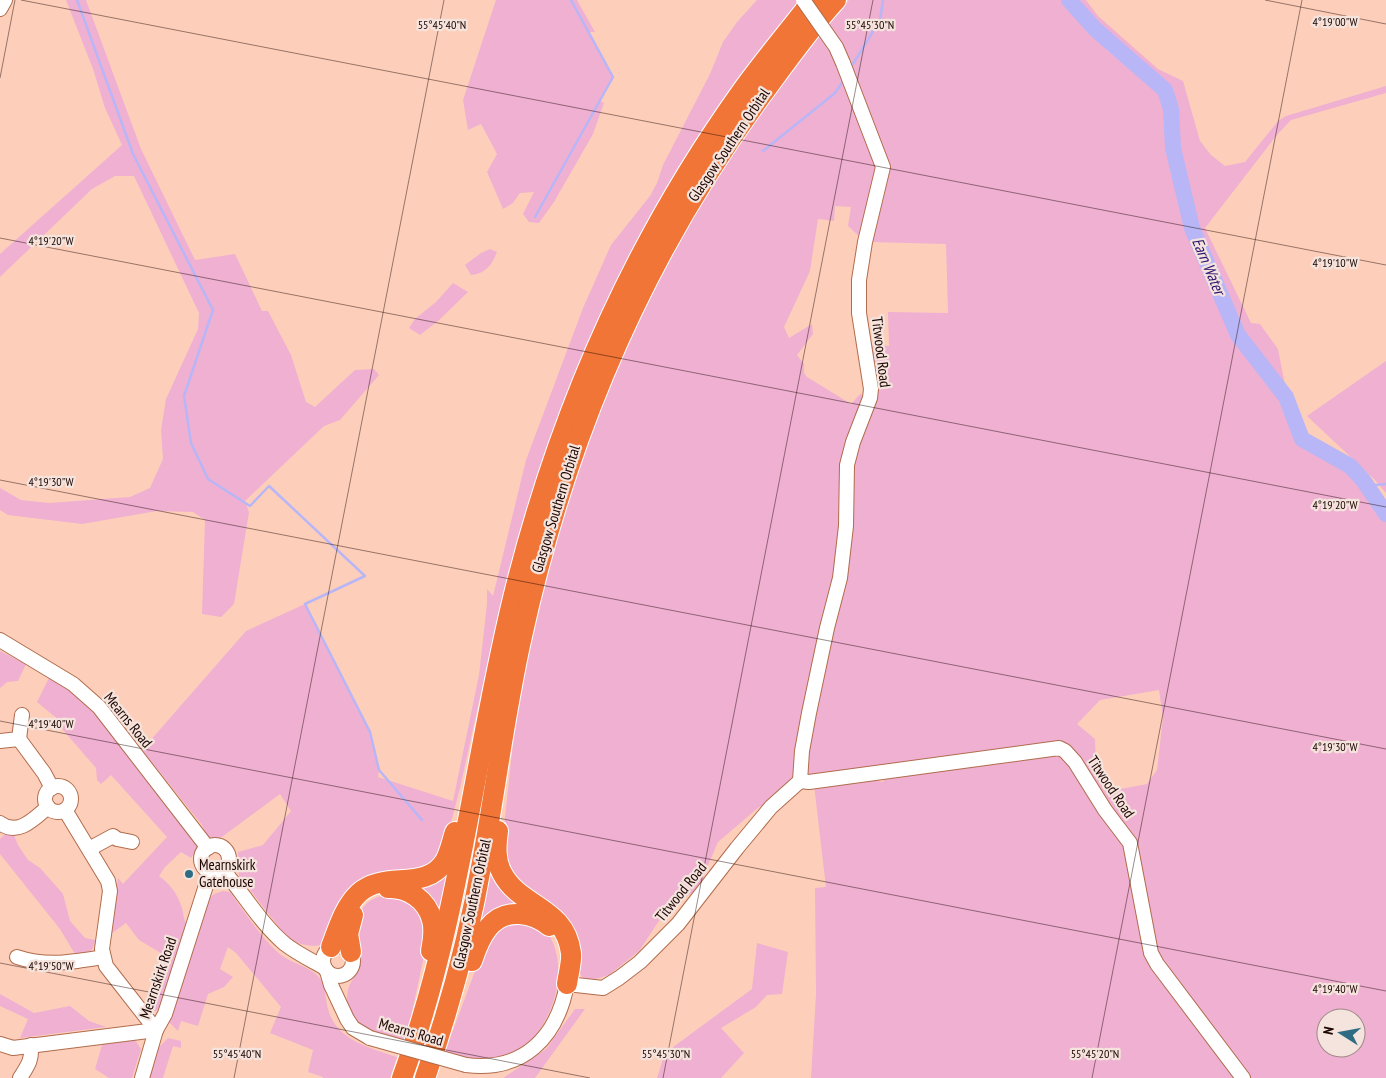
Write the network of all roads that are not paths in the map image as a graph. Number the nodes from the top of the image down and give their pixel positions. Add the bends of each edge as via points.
1 (5, 0) edge
2 (803, 0) edge
3 (813, 0) edge
4 (836, 0) edge
5 (0, 9) edge
6 (0, 640) edge
7 (494, 685) junction
8 (22, 715) dead end
9 (507, 720) junction
10 (19, 739) junction
11 (0, 740) edge
12 (800, 782) junction
13 (52, 788) junction
14 (48, 806) junction
15 (65, 810) junction
16 (1, 826) edge
17 (132, 842) dead end
18 (208, 848) junction
19 (89, 849) junction
20 (217, 872) junction
21 (45, 948) dead end
22 (291, 948) junction
23 (330, 948) junction
24 (351, 952) junction
25 (18, 957) dead end
26 (103, 957) junction
27 (44, 963) junction
28 (326, 970) junction
29 (347, 973) junction
30 (567, 984) junction
31 (339, 1001) junction
32 (156, 1030) junction
33 (0, 1044) edge
34 (31, 1045) junction
35 (475, 1070) edge
36 (402, 1077) edge
37 (20, 1078) edge
38 (142, 1078) edge
39 (425, 1078) edge
40 (1243, 1078) edge

1 - 5 street
2 - 12 street, Titwood Road, bridge via 836,47 883,167 859,280 860,322 870,398 848,465 840,578 809,713
3 - 7 highway, Glasgow Southern Orbital via 744,89 695,162 639,259 607,324 548,473 513,598
4 - 9 highway, Glasgow Southern Orbital via 747,114 712,166 656,262 624,326 592,401 554,509 521,639
6 - 18 street, Mearns Road via 73,684 98,707
7 - 23 highway via 444,863 424,878 380,882 367,887 352,901
7 - 36 highway, Glasgow Southern Orbital via 444,937
8 - 10 street
9 - 30 highway via 496,854 508,882 552,916 564,932 571,955
9 - 39 highway, Glasgow Southern Orbital via 471,918 450,1002
10 - 11 street
10 - 13 street
12 - 30 street, Titwood Road via 771,807 678,924 640,962 603,988
12 - 40 street, Titwood Road via 1059,748 1066,751 1130,843 1150,954
13 - 14 street via 46,794
13 - 15 street via 60,786 69,792 70,804
14 - 15 street via 54,811
14 - 16 street via 20,828
15 - 19 street
17 - 19 street via 118,839 113,829
18 - 20 street via 202,853 201,862 206,870
18 - 20 street via 218,846 226,851 228,864
19 - 26 street via 108,881 110,891
20 - 22 street
20 - 32 street, Mearnskirk Road via 165,1014
21 - 27 street
22 - 23 street
22 - 28 street
23 - 24 street via 340,946
23 - 28 street via 323,958
24 - 29 street via 353,964
24 - 36 highway via 350,922 357,906 372,892 392,888 408,891 428,909 433,927 432,946
25 - 27 street
26 - 27 street
26 - 32 street via 110,973
28 - 29 street via 337,976
28 - 31 street, Mearns Road
29 - 31 street
30 - 35 street via 558,1015 538,1045 521,1057
30 - 39 highway via 556,935 546,923 524,914 500,917 486,928 482,936
31 - 35 street, Mearns Road, bridge via 353,1028 370,1038
32 - 34 street, Mearnskirk Road
32 - 38 street
33 - 34 street, Mearnskirk Road via 13,1048
34 - 37 street via 30,1063

